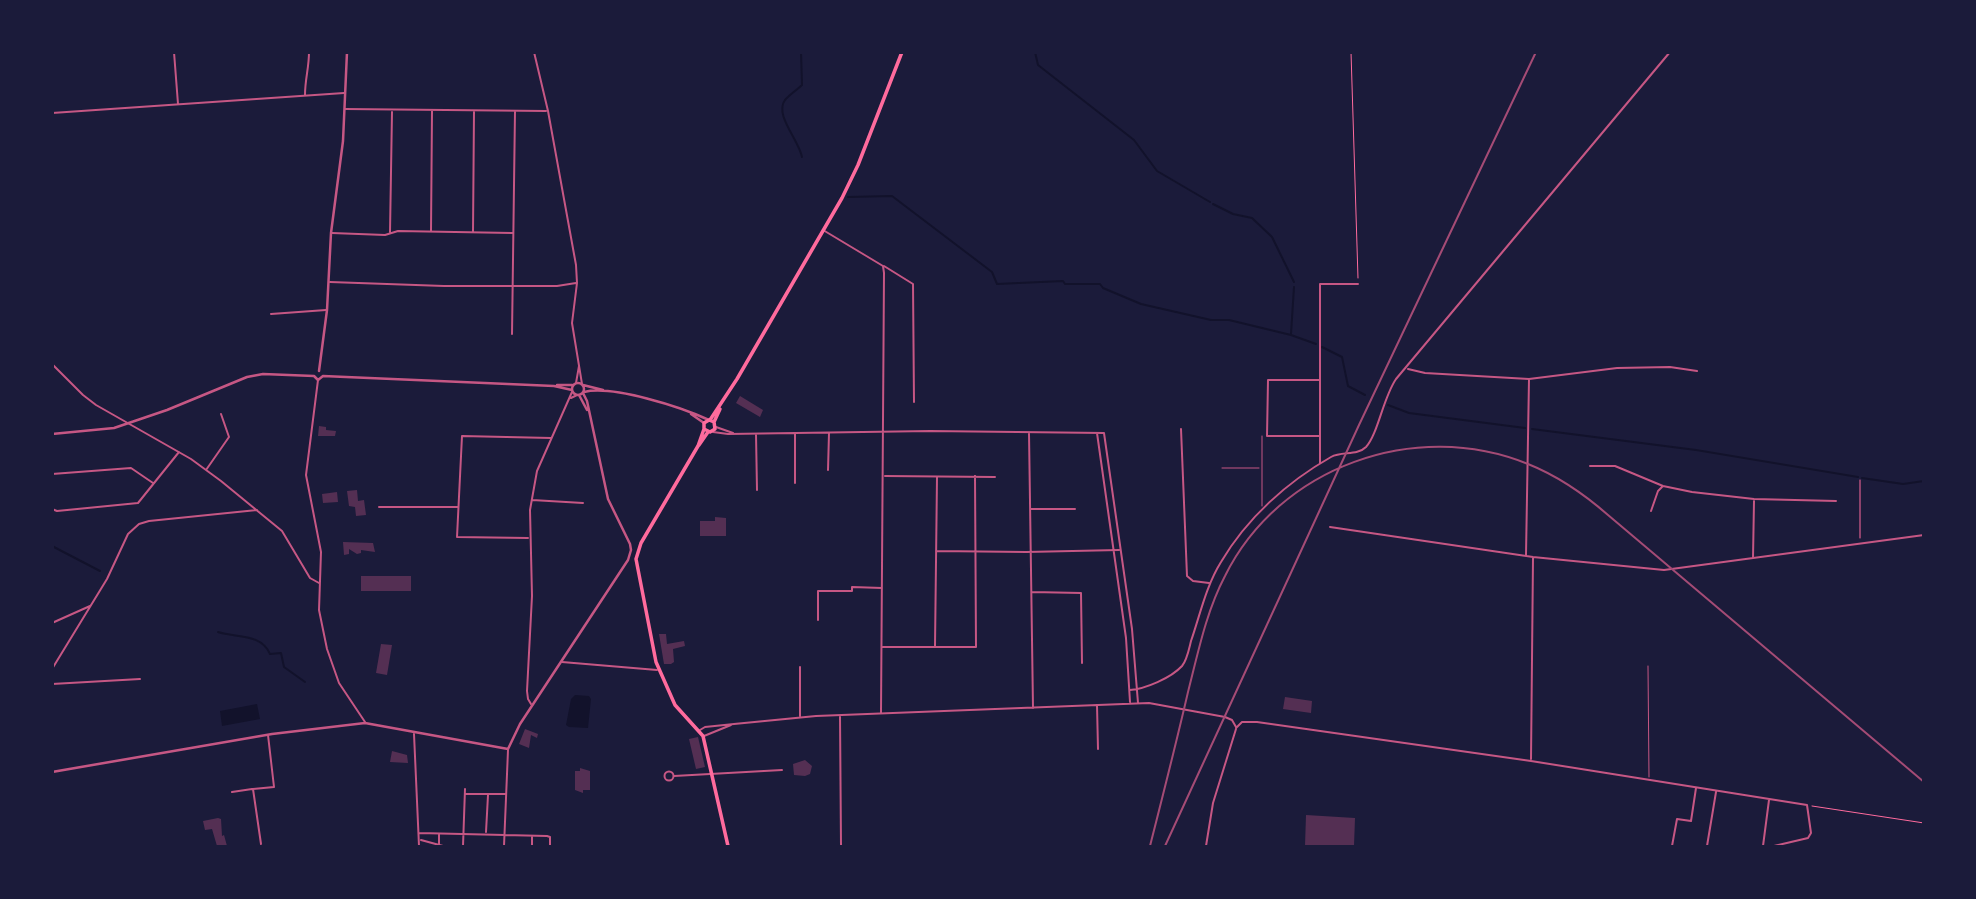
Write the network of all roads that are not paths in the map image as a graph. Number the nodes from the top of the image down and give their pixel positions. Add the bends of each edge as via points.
1 (174, 52) edge
2 (309, 52) edge
3 (347, 52) edge
4 (534, 52) edge
5 (902, 52) edge
6 (1670, 52) edge
7 (345, 93) junction
8 (305, 96) junction
9 (178, 105) junction
10 (344, 109) junction
11 (392, 110) junction
12 (432, 110) junction
13 (474, 111) junction
14 (515, 111) junction
15 (548, 111) junction
16 (52, 113) edge
17 (824, 230) junction
18 (431, 232) junction
19 (331, 233) junction
20 (390, 233) junction
21 (473, 233) junction
22 (514, 233) junction
23 (883, 266) junction
24 (329, 282) junction
25 (577, 283) junction
26 (513, 284) junction
27 (1358, 284) road end
28 (327, 310) junction
29 (271, 314) dead end
30 (512, 334) dead end
31 (52, 364) edge
32 (579, 365) junction
33 (1407, 368) junction
34 (1697, 370) dead end
35 (319, 371) junction
36 (314, 376) junction
37 (323, 376) junction
38 (1529, 379) junction
39 (318, 380) junction
40 (1320, 380) junction
41 (582, 384) junction
42 (573, 387) junction
43 (584, 392) junction
44 (606, 392) junction
45 (578, 395) junction
46 (570, 400) junction
47 (914, 402) dead end
48 (589, 412) junction
49 (688, 412) junction
50 (221, 414) dead end
51 (128, 423) junction
52 (704, 423) joint
53 (711, 426) junction
54 (1181, 429) dead end
55 (795, 432) junction
56 (828, 432) junction
57 (884, 432) junction
58 (1029, 432) junction
59 (1097, 432) junction
60 (734, 433) junction
61 (756, 433) junction
62 (52, 435) edge
63 (1262, 436) dead end
64 (1320, 436) junction
65 (551, 438) junction
66 (179, 452) junction
67 (1320, 464) junction
68 (1590, 466) dead end
69 (1222, 468) dead end
70 (1261, 468) junction
71 (206, 470) junction
72 (828, 470) dead end
73 (52, 474) edge
74 (884, 476) junction
75 (975, 476) junction
76 (937, 477) junction
77 (995, 477) dead end
78 (154, 483) junction
79 (795, 483) dead end
80 (1663, 486) junction
81 (757, 490) dead end
82 (1754, 499) junction
83 (532, 500) junction
84 (1836, 501) dead end
85 (583, 503) dead end
86 (379, 506) dead end
87 (458, 507) junction
88 (52, 509) edge
89 (1030, 509) junction
90 (1075, 509) dead end
91 (1262, 509) junction
92 (258, 510) junction
93 (1651, 511) dead end
94 (1330, 527) dead end
95 (1923, 535) edge
96 (529, 538) junction
97 (1120, 549) junction
98 (1114, 550) junction
99 (936, 551) junction
100 (976, 551) junction
101 (1030, 551) junction
102 (1526, 556) junction
103 (1533, 557) junction
104 (1753, 559) junction
105 (320, 583) junction
106 (1210, 583) junction
107 (883, 588) junction
108 (1031, 592) junction
109 (92, 605) junction
110 (79, 611) junction
111 (85, 618) junction
112 (818, 620) dead end
113 (52, 623) edge
114 (1132, 634) junction
115 (1126, 635) junction
116 (935, 647) junction
117 (883, 648) junction
118 (561, 662) junction
119 (1082, 663) dead end
120 (1648, 666) dead end
121 (800, 667) dead end
122 (52, 669) edge
123 (659, 670) junction
124 (140, 679) dead end
125 (52, 684) edge
126 (1130, 690) junction
127 (1137, 690) junction
128 (1138, 703) junction
129 (1130, 704) junction
130 (532, 705) junction
131 (1097, 705) junction
132 (1033, 708) junction
133 (881, 713) junction
134 (840, 715) junction
135 (800, 718) junction
136 (365, 723) junction
137 (734, 724) junction
138 (1236, 728) junction
139 (700, 730) junction
140 (268, 734) junction
141 (414, 734) junction
142 (703, 736) junction
143 (508, 749) junction
144 (1098, 749) dead end
145 (1531, 761) junction
146 (782, 770) dead end
147 (52, 772) edge
148 (712, 774) junction
149 (674, 776) dead end
150 (1649, 780) junction
151 (1696, 787) junction
152 (253, 789) junction
153 (465, 789) dead end
154 (1716, 791) junction
155 (232, 792) dead end
156 (465, 794) junction
157 (488, 794) junction
158 (506, 794) junction
159 (1769, 799) junction
160 (419, 833) junction
161 (439, 833) junction
162 (464, 833) junction
163 (486, 833) junction
164 (505, 834) junction
165 (532, 835) junction
166 (419, 839) junction
167 (261, 844) dead end
168 (419, 846) edge
169 (441, 846) edge
170 (463, 846) edge
171 (504, 846) edge
172 (531, 846) edge
173 (550, 846) edge
174 (729, 846) edge
175 (841, 846) edge
176 (1206, 846) edge
177 (1672, 846) edge
178 (1707, 846) edge
179 (1763, 846) edge
180 (1774, 846) edge

1 - 9 street
2 - 8 street
3 - 7 street
4 - 15 street
5 - 17 main road via 858,165
6 - 33 street
7 - 8 street
7 - 10 street
8 - 9 street
9 - 16 street
10 - 11 street
10 - 19 street
11 - 12 street
11 - 20 street
12 - 13 street
12 - 18 street
13 - 14 street
13 - 21 street
14 - 15 street
14 - 22 street
15 - 25 street
17 - 23 street
17 - 53 main road
18 - 20 street
18 - 21 street
19 - 20 street
19 - 24 street
21 - 22 street
22 - 26 street
23 - 47 street via 913,284
23 - 57 street
24 - 26 street
24 - 28 street
25 - 26 street
25 - 32 street via 572,323
26 - 30 street
27 - 40 street via 1320,284
28 - 29 street
28 - 35 street
31 - 51 street via 83,395
32 - 41 street
32 - 42 street
33 - 38 street
33 - 67 street via 1386,394 1366,446
34 - 38 street via 1617,368
35 - 36 street
35 - 37 street
36 - 39 street
36 - 51 street via 247,377
37 - 39 street
37 - 42 street
38 - 102 street
39 - 105 street via 306,475 321,552
40 - 64 street
40 - 64 street via 1268,380 1267,436
41 - 42 street
41 - 43 street
41 - 44 street
42 - 45 street
42 - 46 street
43 - 44 street
43 - 45 street
43 - 48 street
44 - 49 street via 670,404
45 - 46 street
45 - 48 street
46 - 65 street
48 - 118 street via 608,499 631,548 628,560
49 - 52 street
49 - 53 street
50 - 71 street via 229,437
51 - 62 street
51 - 66 street
52 - 53 main road
53 - 60 street
53 - 60 street via 722,434
53 - 123 main road via 636,559
54 - 106 street via 1187,576
55 - 56 street
55 - 61 street
55 - 79 street
56 - 57 street
56 - 72 street
57 - 58 street
57 - 74 street
58 - 59 street
58 - 89 street
59 - 97 street via 1104,432
59 - 98 street
60 - 61 street
61 - 81 street
63 - 70 lane
64 - 67 street
65 - 83 street via 537,471
65 - 87 street via 462,436
66 - 71 street
66 - 78 street
67 - 91 street
68 - 80 street via 1615,466
69 - 70 lane
70 - 91 lane
71 - 92 street
73 - 78 street via 131,468
74 - 76 street
74 - 107 street
75 - 76 street
75 - 77 street
75 - 100 street
76 - 99 street
78 - 88 street via 137,504
80 - 82 street
80 - 93 street
82 - 84 street
82 - 104 street
83 - 85 street
83 - 96 street
86 - 87 street
87 - 96 street via 457,537
89 - 90 street
89 - 101 street
91 - 106 street via 1231,544
92 - 105 street via 282,531 312,581
92 - 109 street via 139,524 123,541
94 - 102 street
95 - 104 street
96 - 130 street via 533,596 527,691
97 - 98 street
97 - 114 street
98 - 101 street
98 - 115 street
99 - 100 street
99 - 116 street
100 - 101 street
100 - 116 street via 976,647
101 - 108 street
102 - 103 street
103 - 104 street via 1664,570
103 - 145 street
105 - 136 street via 319,610 327,649 340,683
106 - 127 street via 1182,666
107 - 112 street via 818,591
107 - 117 street
108 - 119 street via 1081,593
108 - 132 street
109 - 110 street
109 - 111 street
110 - 111 street
110 - 113 street
111 - 122 street
114 - 115 street
114 - 127 street
115 - 126 street
116 - 117 street
117 - 133 street
118 - 123 street
118 - 130 street
120 - 150 lane
121 - 135 street
123 - 139 main road via 675,705
124 - 125 street
126 - 127 street
126 - 129 street
127 - 128 street
128 - 129 street
128 - 138 street via 1225,717
129 - 131 street
130 - 143 street
131 - 132 street
131 - 144 street
132 - 133 street
133 - 134 street
134 - 135 street
134 - 175 street
135 - 137 street
136 - 140 street
136 - 141 street
137 - 139 street
137 - 142 street
138 - 145 street via 1242,722 1257,722
138 - 176 street via 1213,803
139 - 142 main road
140 - 147 street
140 - 152 street via 274,787
141 - 143 street
141 - 160 street
142 - 148 main road
143 - 158 street
145 - 150 street
146 - 148 street
148 - 149 street
148 - 174 main road
150 - 151 street
151 - 154 street
151 - 177 street via 1690,821 1677,819
152 - 155 street
152 - 167 street
153 - 156 street
154 - 159 street
154 - 178 street
156 - 157 street
156 - 162 street
157 - 158 street
157 - 163 street
158 - 164 street
159 - 179 street
159 - 180 street via 1807,805 1811,833 1808,838
160 - 161 street
160 - 166 street
161 - 162 street
161 - 169 street
162 - 163 street
162 - 170 street
163 - 164 street
164 - 165 street
164 - 171 street
165 - 172 street
165 - 173 street via 550,837
166 - 168 street
166 - 169 street

